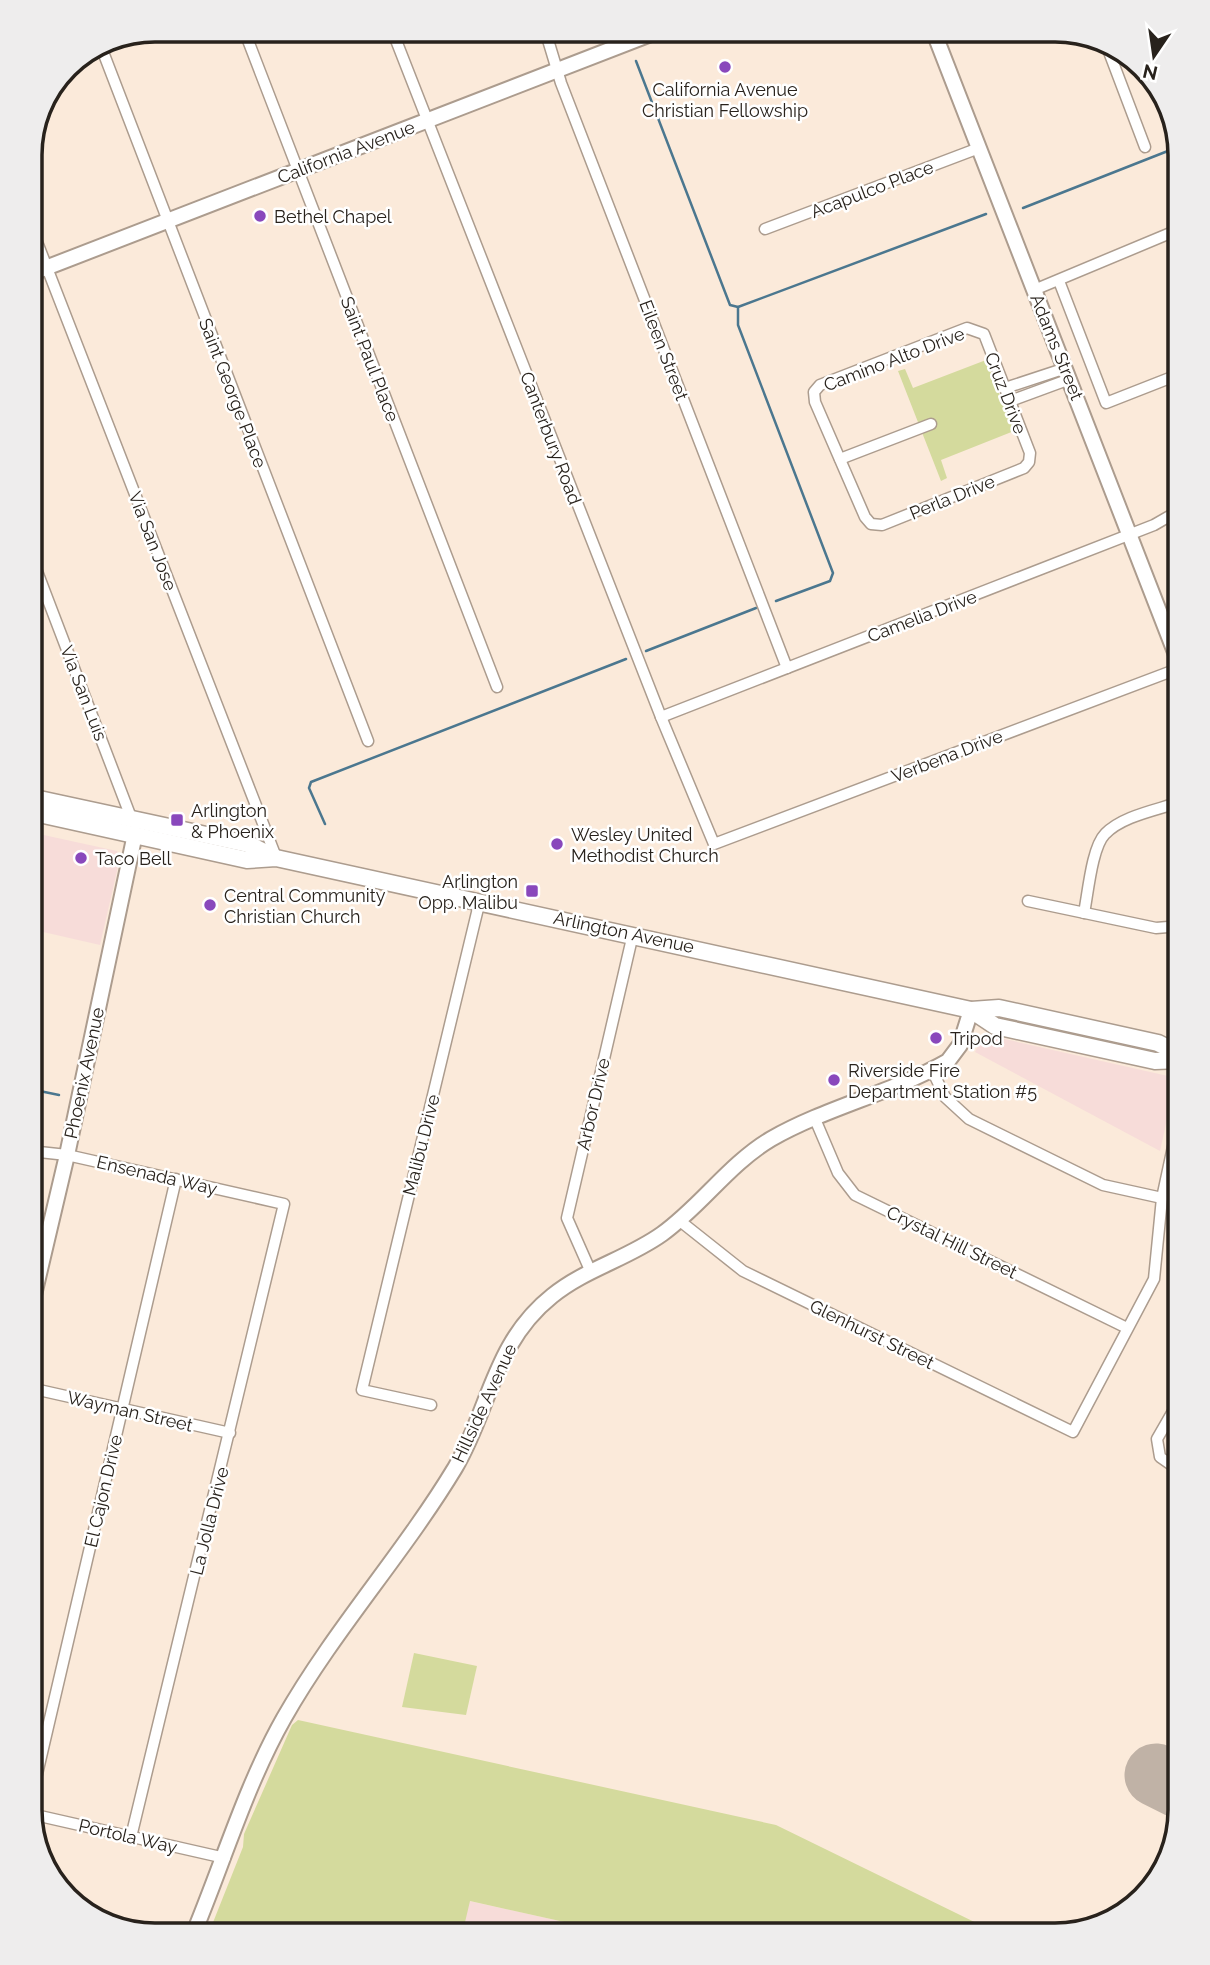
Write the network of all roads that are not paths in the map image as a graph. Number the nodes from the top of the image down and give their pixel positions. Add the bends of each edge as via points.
1 (249, 42) edge
2 (397, 42) edge
3 (549, 42) edge
4 (630, 42) edge
5 (938, 42) edge
6 (104, 54) edge
7 (1111, 57) edge
8 (558, 70) junction
9 (427, 120) junction
10 (1145, 147) dead end
11 (979, 148) junction
12 (297, 171) junction
13 (168, 222) junction
14 (765, 229) dead end
15 (1168, 234) edge
16 (42, 254) edge
17 (47, 267) junction
18 (42, 269) edge
19 (1059, 281) junction
20 (1034, 290) junction
21 (975, 328) joint
22 (1068, 374) junction
23 (1168, 379) edge
24 (1005, 388) junction
25 (1010, 401) junction
26 (931, 424) dead end
27 (840, 459) junction
28 (1029, 462) joint
29 (1168, 516) edge
30 (1131, 534) junction
31 (42, 584) edge
32 (1168, 620) edge
33 (787, 668) junction
34 (1168, 672) edge
35 (497, 687) dead end
36 (661, 717) junction
37 (368, 741) dead end
38 (42, 799) edge
39 (1168, 806) edge
40 (42, 815) edge
41 (132, 817) junction
42 (135, 834) junction
43 (714, 844) joint
44 (276, 858) junction
45 (480, 900) junction
46 (1028, 901) dead end
47 (1084, 913) junction
48 (1168, 927) edge
49 (633, 934) junction
50 (971, 1010) junction
51 (1168, 1048) edge
52 (1168, 1060) edge
53 (932, 1070) junction
54 (815, 1119) junction
55 (42, 1152) edge
56 (67, 1155) junction
57 (1168, 1170) edge
58 (176, 1179) junction
59 (1162, 1198) junction
60 (284, 1204) joint
61 (680, 1221) junction
62 (42, 1261) edge
63 (590, 1270) junction
64 (1127, 1328) junction
65 (42, 1391) edge
66 (431, 1405) dead end
67 (122, 1409) junction
68 (1168, 1420) edge
69 (230, 1433) junction
70 (1168, 1463) edge
71 (42, 1752) edge
72 (43, 1817) edge
73 (131, 1837) junction
74 (225, 1858) junction
75 (198, 1923) edge

1 - 12 street, Saint Paul Place
2 - 9 street, Canterbury Road
3 - 8 street, Eileen Street
4 - 8 street, California Avenue
5 - 11 street, Adams Street
6 - 13 street, Saint George Place
7 - 10 street
8 - 9 street, California Avenue
8 - 33 street, Eileen Street
9 - 12 street, California Avenue
9 - 36 street, Canterbury Road
11 - 14 street, Acapulco Place
11 - 20 street, Adams Street
12 - 13 street, California Avenue
12 - 35 street, Saint Paul Place
13 - 17 street, California Avenue
13 - 37 street, Saint George Place
15 - 19 street
16 - 17 street, Via San Jose
17 - 18 street, California Avenue
17 - 44 street, Via San Jose
19 - 20 street
19 - 23 street via 1106,403
20 - 22 street, Adams Street
21 - 24 street, Cruz Drive via 984,334
21 - 27 street, Camino Alto Drive via 820,385 814,392 815,402
22 - 24 street
22 - 25 street
22 - 30 street, Adams Street
24 - 25 street, Cruz Drive
25 - 28 street, Cruz Drive via 1030,453
26 - 27 street
27 - 28 street, Perla Drive via 871,524 882,525 1024,468
29 - 30 street, Camelia Drive
30 - 32 street, Adams Street
30 - 33 street, Camelia Drive
31 - 41 street, Via San Luis
33 - 36 street, Camelia Drive
34 - 43 street, Verbena Drive
36 - 43 street, Canterbury Road
38 - 41 main road, Arlington Avenue
39 - 47 street via 1116,825 1103,835
40 - 42 main road, Arlington Avenue
41 - 42 street, Via San Luis
41 - 44 main road, Arlington Avenue via 248,844
42 - 44 main road, Arlington Avenue via 247,860
42 - 56 street, Phoenix Avenue
44 - 45 main road, Arlington Avenue
45 - 49 main road, Arlington Avenue
45 - 66 street, Malibu Drive via 362,1390
46 - 47 street
47 - 48 street
49 - 50 main road, Arlington Avenue
49 - 63 street, Arbor Drive via 567,1218
50 - 51 main road, Arlington Avenue via 999,1008
50 - 52 main road, Arlington Avenue via 995,1026
50 - 53 street, Hillside Avenue via 955,1054
53 - 54 street, Hillside Avenue
53 - 59 street via 945,1097 969,1119 1103,1185
54 - 61 street, Hillside Avenue via 754,1151
54 - 64 street, Crystal Hill Street via 838,1173 855,1195
55 - 56 street, Ensenada Way
56 - 58 street, Ensenada Way
56 - 62 street, Phoenix Avenue
57 - 59 street
58 - 60 street, Ensenada Way
58 - 67 street, El Cajon Drive
59 - 64 street via 1154,1279
60 - 69 street, La Jolla Drive
61 - 63 street, Hillside Avenue via 658,1237
61 - 64 street, Glenhurst Street via 743,1271 1073,1432
63 - 74 street, Hillside Avenue via 551,1297 512,1340 457,1465 285,1715
65 - 67 street, Wayman Street
67 - 69 street, Wayman Street
67 - 71 street, El Cajon Drive
68 - 70 street via 1157,1439 1160,1457
69 - 73 street, La Jolla Drive
72 - 73 street, Portola Way
73 - 74 street, Portola Way
74 - 75 street, Hillside Avenue

